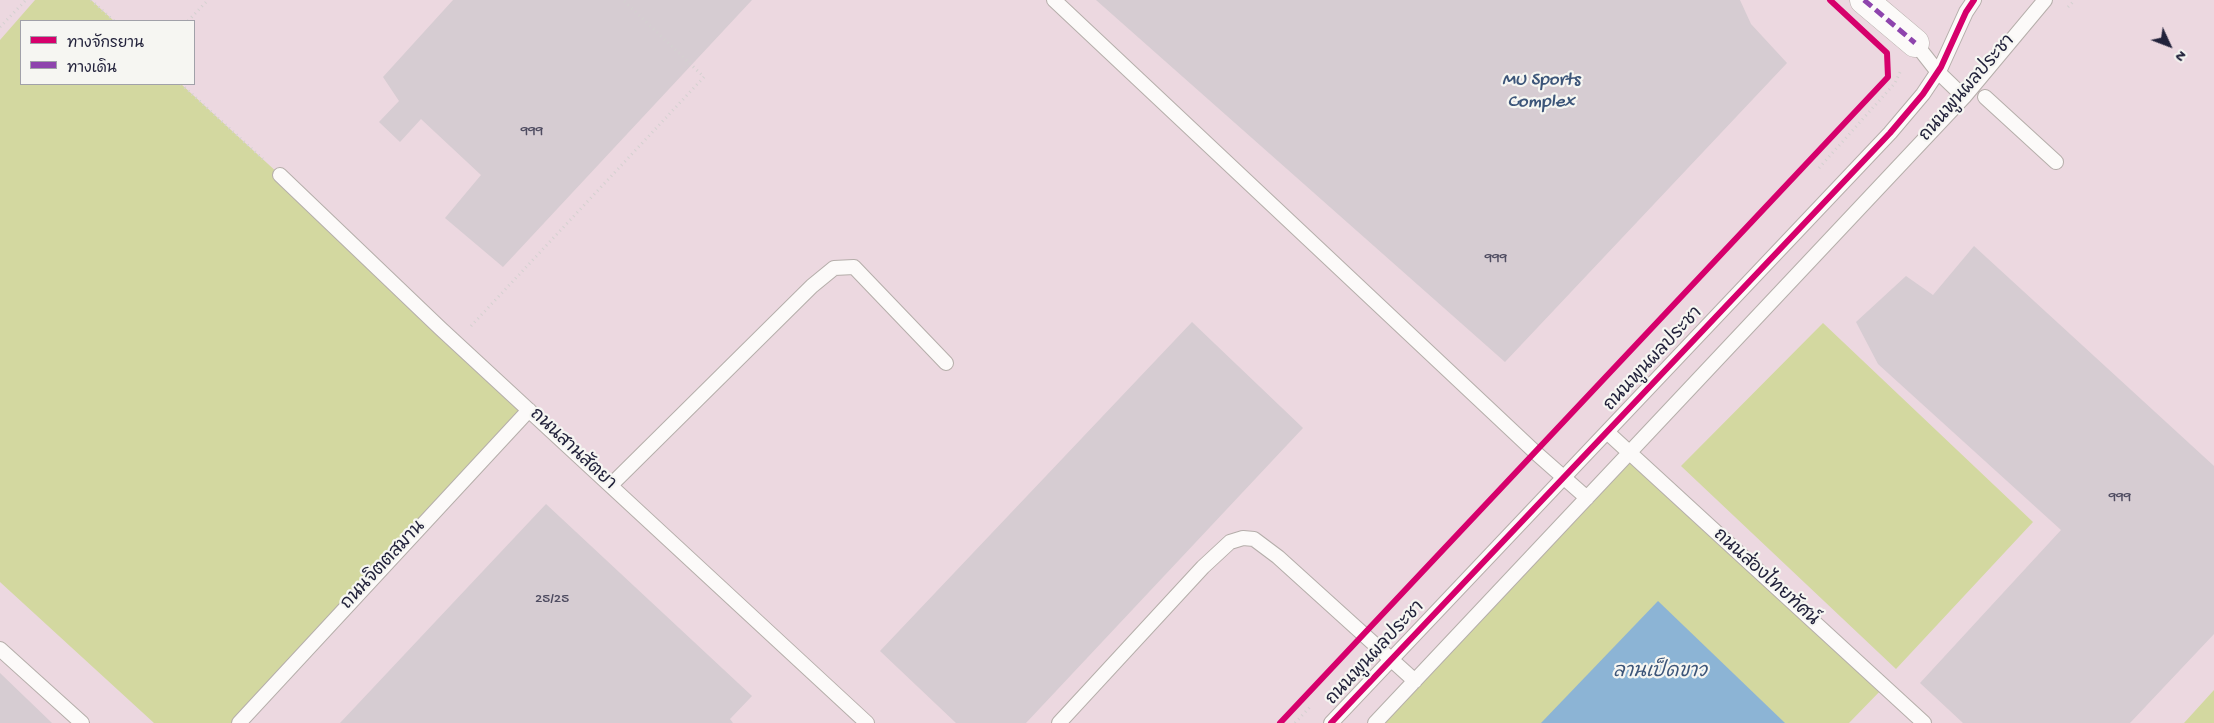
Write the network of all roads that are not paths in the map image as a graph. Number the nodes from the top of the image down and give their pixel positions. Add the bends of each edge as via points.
1 (1054, 0) edge
2 (1864, 0) edge
3 (1974, 0) edge
4 (2045, 0) edge
5 (1915, 44) joint
6 (1937, 72) junction
7 (1964, 97) junction
8 (1985, 97) dead end
9 (2056, 162) dead end
10 (280, 174) road end
11 (946, 363) dead end
12 (529, 410) junction
13 (1607, 432) junction
14 (1629, 453) junction
15 (1564, 478) junction
16 (611, 485) junction
17 (1587, 498) junction
18 (0, 648) edge
19 (1392, 659) junction
20 (1415, 681) junction
21 (82, 723) edge
22 (239, 723) edge
23 (866, 723) edge
24 (1059, 723) edge
25 (1331, 723) edge
26 (1375, 723) edge
27 (1924, 723) edge

1 - 15 lane
2 - 5 street
3 - 6 lane, ถนนพูนผลประชา
4 - 7 lane, ถนนพูนผลประชา
5 - 6 lane
6 - 7 lane
6 - 13 lane, ถนนพูนผลประชา via 1890,133
7 - 14 lane, ถนนพูนผลประชา
8 - 9 lane
10 - 12 lane, ถนนสานสัตยา
11 - 16 lane via 854,267 834,268
12 - 16 lane, ถนนสานสัตยา
12 - 22 lane, ถนนจิตตสมาน
13 - 14 lane, ถนนส่องไทยทัศน์
13 - 15 lane, ถนนพูนผลประชา
14 - 17 lane, ถนนพูนผลประชา
14 - 27 lane, ถนนส่องไทยทัศน์
15 - 17 lane
15 - 19 lane, ถนนพูนผลประชา
16 - 23 lane, ถนนสานสัตยา
17 - 20 lane, ถนนพูนผลประชา
18 - 21 lane
19 - 20 lane
19 - 24 lane via 1263,545 1254,539 1243,538 1230,542 1203,567
19 - 25 lane, ถนนพูนผลประชา
20 - 26 lane, ถนนพูนผลประชา

